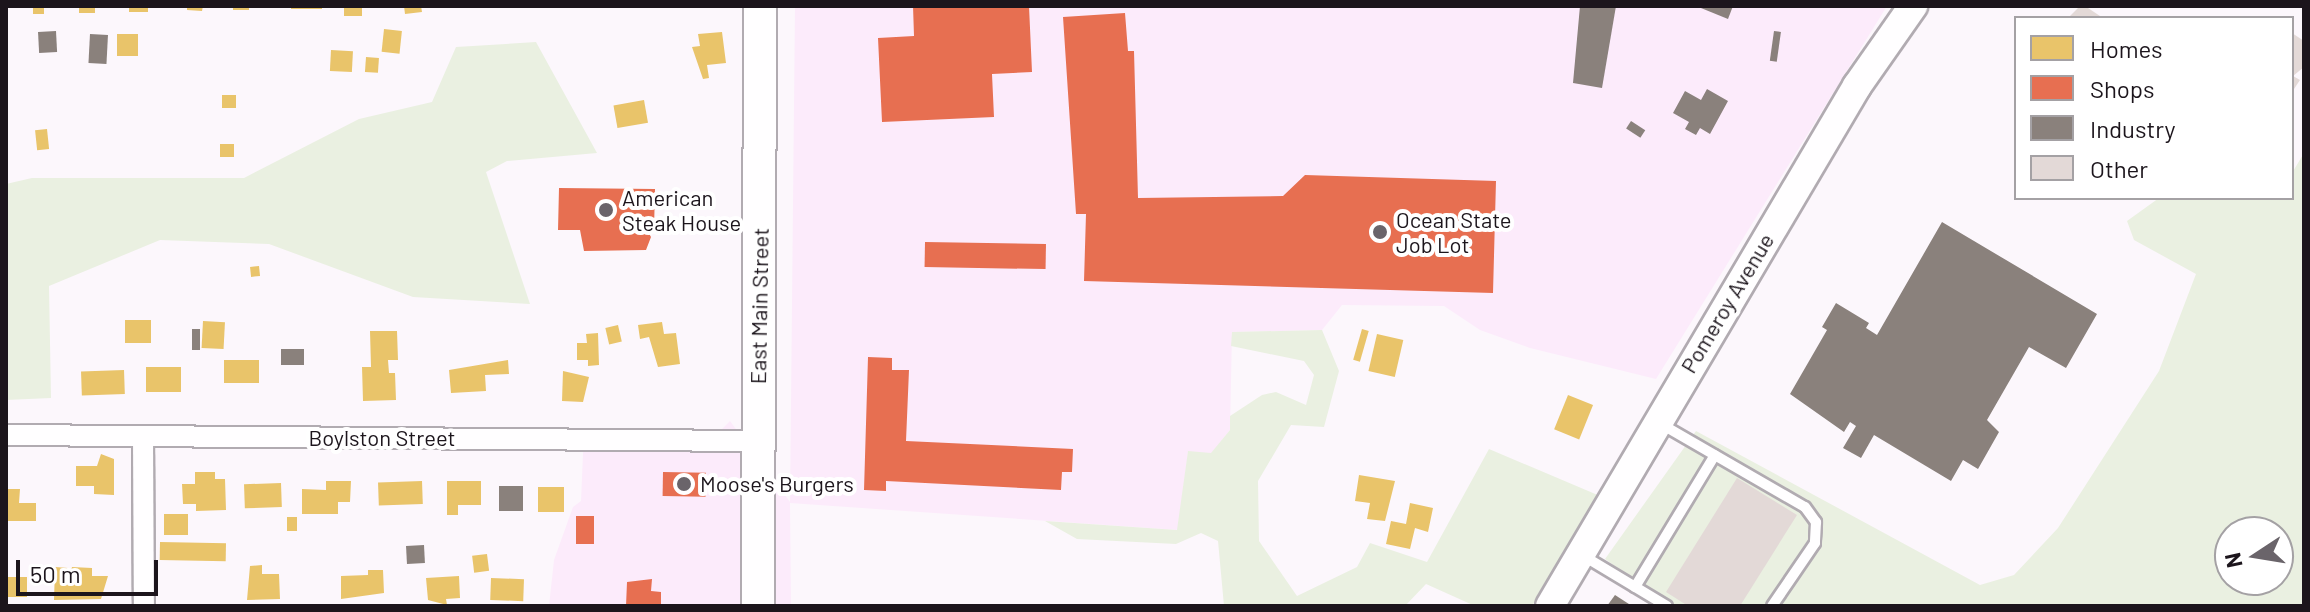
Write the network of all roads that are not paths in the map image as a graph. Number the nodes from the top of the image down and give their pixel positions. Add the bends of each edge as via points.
1 (760, 6) edge
2 (1913, 6) edge
3 (1658, 422) junction
4 (6, 435) edge
5 (143, 436) junction
6 (758, 441) junction
7 (1715, 455) junction
8 (1580, 554) junction
9 (1635, 587) junction
10 (144, 606) edge
11 (758, 606) edge
12 (1550, 606) edge
13 (1667, 606) edge
14 (1772, 606) edge

1 - 6 main road, East Main Street
2 - 3 main road, Pomeroy Avenue via 1857,86
3 - 7 lane
3 - 8 main road, Pomeroy Avenue
4 - 5 street, Boylston Street
5 - 6 street, Boylston Street
5 - 10 street
6 - 11 main road, East Main Street
7 - 9 lane
7 - 14 lane via 1805,507 1816,522 1815,543
8 - 9 lane
8 - 12 main road, Pomeroy Avenue
9 - 13 lane

